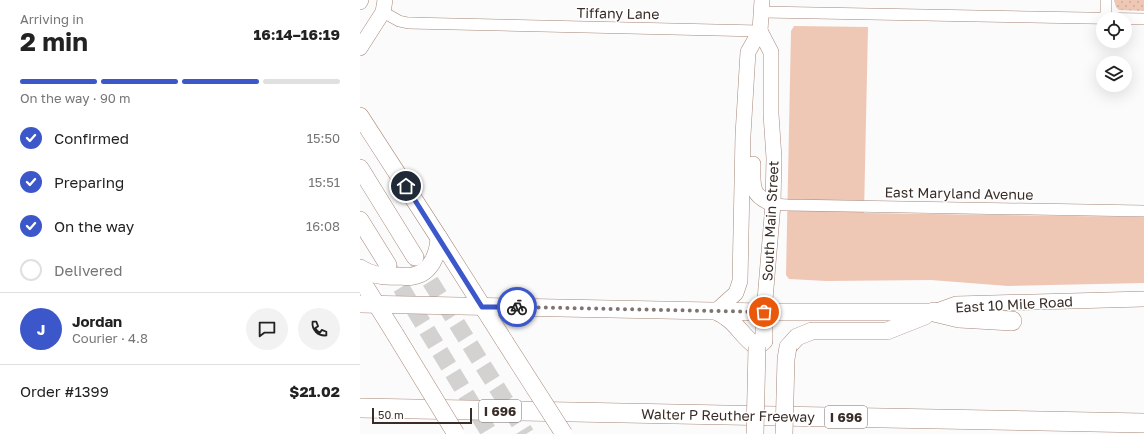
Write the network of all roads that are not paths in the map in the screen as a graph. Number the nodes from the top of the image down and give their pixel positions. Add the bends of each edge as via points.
1 (1106, 0) edge
2 (383, 4) edge
3 (762, 6) edge
4 (1106, 12) edge
5 (1096, 18) edge
6 (1132, 19) edge
7 (1144, 19) edge
8 (760, 31) junction
9 (360, 48) edge
10 (745, 104) junction
11 (360, 116) edge
12 (360, 168) edge
13 (773, 204) junction
14 (1144, 211) edge
15 (360, 220) edge
16 (439, 238) junction
17 (415, 257) tunnel mouth
18 (388, 265) tunnel mouth
19 (360, 268) edge
20 (360, 278) edge
21 (1144, 299) edge
22 (368, 304) edge
23 (482, 307) junction
24 (716, 311) junction
25 (764, 312) junction
26 (934, 312) junction
27 (1012, 321) dead end
28 (757, 347) junction
29 (360, 408) edge
30 (1144, 423) edge
31 (456, 434) edge
32 (564, 434) edge
33 (755, 434) edge
34 (784, 434) edge

1 - 4 street
2 - 8 street, Tiffany Lane via 399,21 408,23
2 - 9 main road
3 - 5 street
3 - 8 main road, South Main Street
6 - 7 street
8 - 10 main road, South Main Street via 748,52
8 - 13 main road, South Main Street via 771,52
10 - 13 main road via 754,137 754,188 763,200
10 - 24 main road, South Main Street via 740,281 736,293
11 - 16 main road
12 - 17 main road
13 - 14 street, East Maryland Avenue
13 - 25 main road, South Main Street
15 - 18 main road
16 - 19 main road via 438,250 433,261 414,276 381,276
16 - 23 main road
20 - 22 main road
21 - 26 main road, East 10 Mile Road via 956,304
22 - 23 main road, East 10 Mile Road
22 - 31 main road, bridge via 394,334
23 - 24 main road, East 10 Mile Road
23 - 32 main road, bridge
24 - 25 main road, East 10 Mile Road
24 - 28 main road via 732,320 747,340
25 - 26 main road, East 10 Mile Road
25 - 28 main road, South Main Street via 764,341
26 - 27 highway via 959,318
26 - 34 main road, bridge via 887,331 812,331 797,337 788,347 786,359
28 - 33 main road, South Main Street, bridge
29 - 30 highway, Walter P Reuther Freeway / I 696

